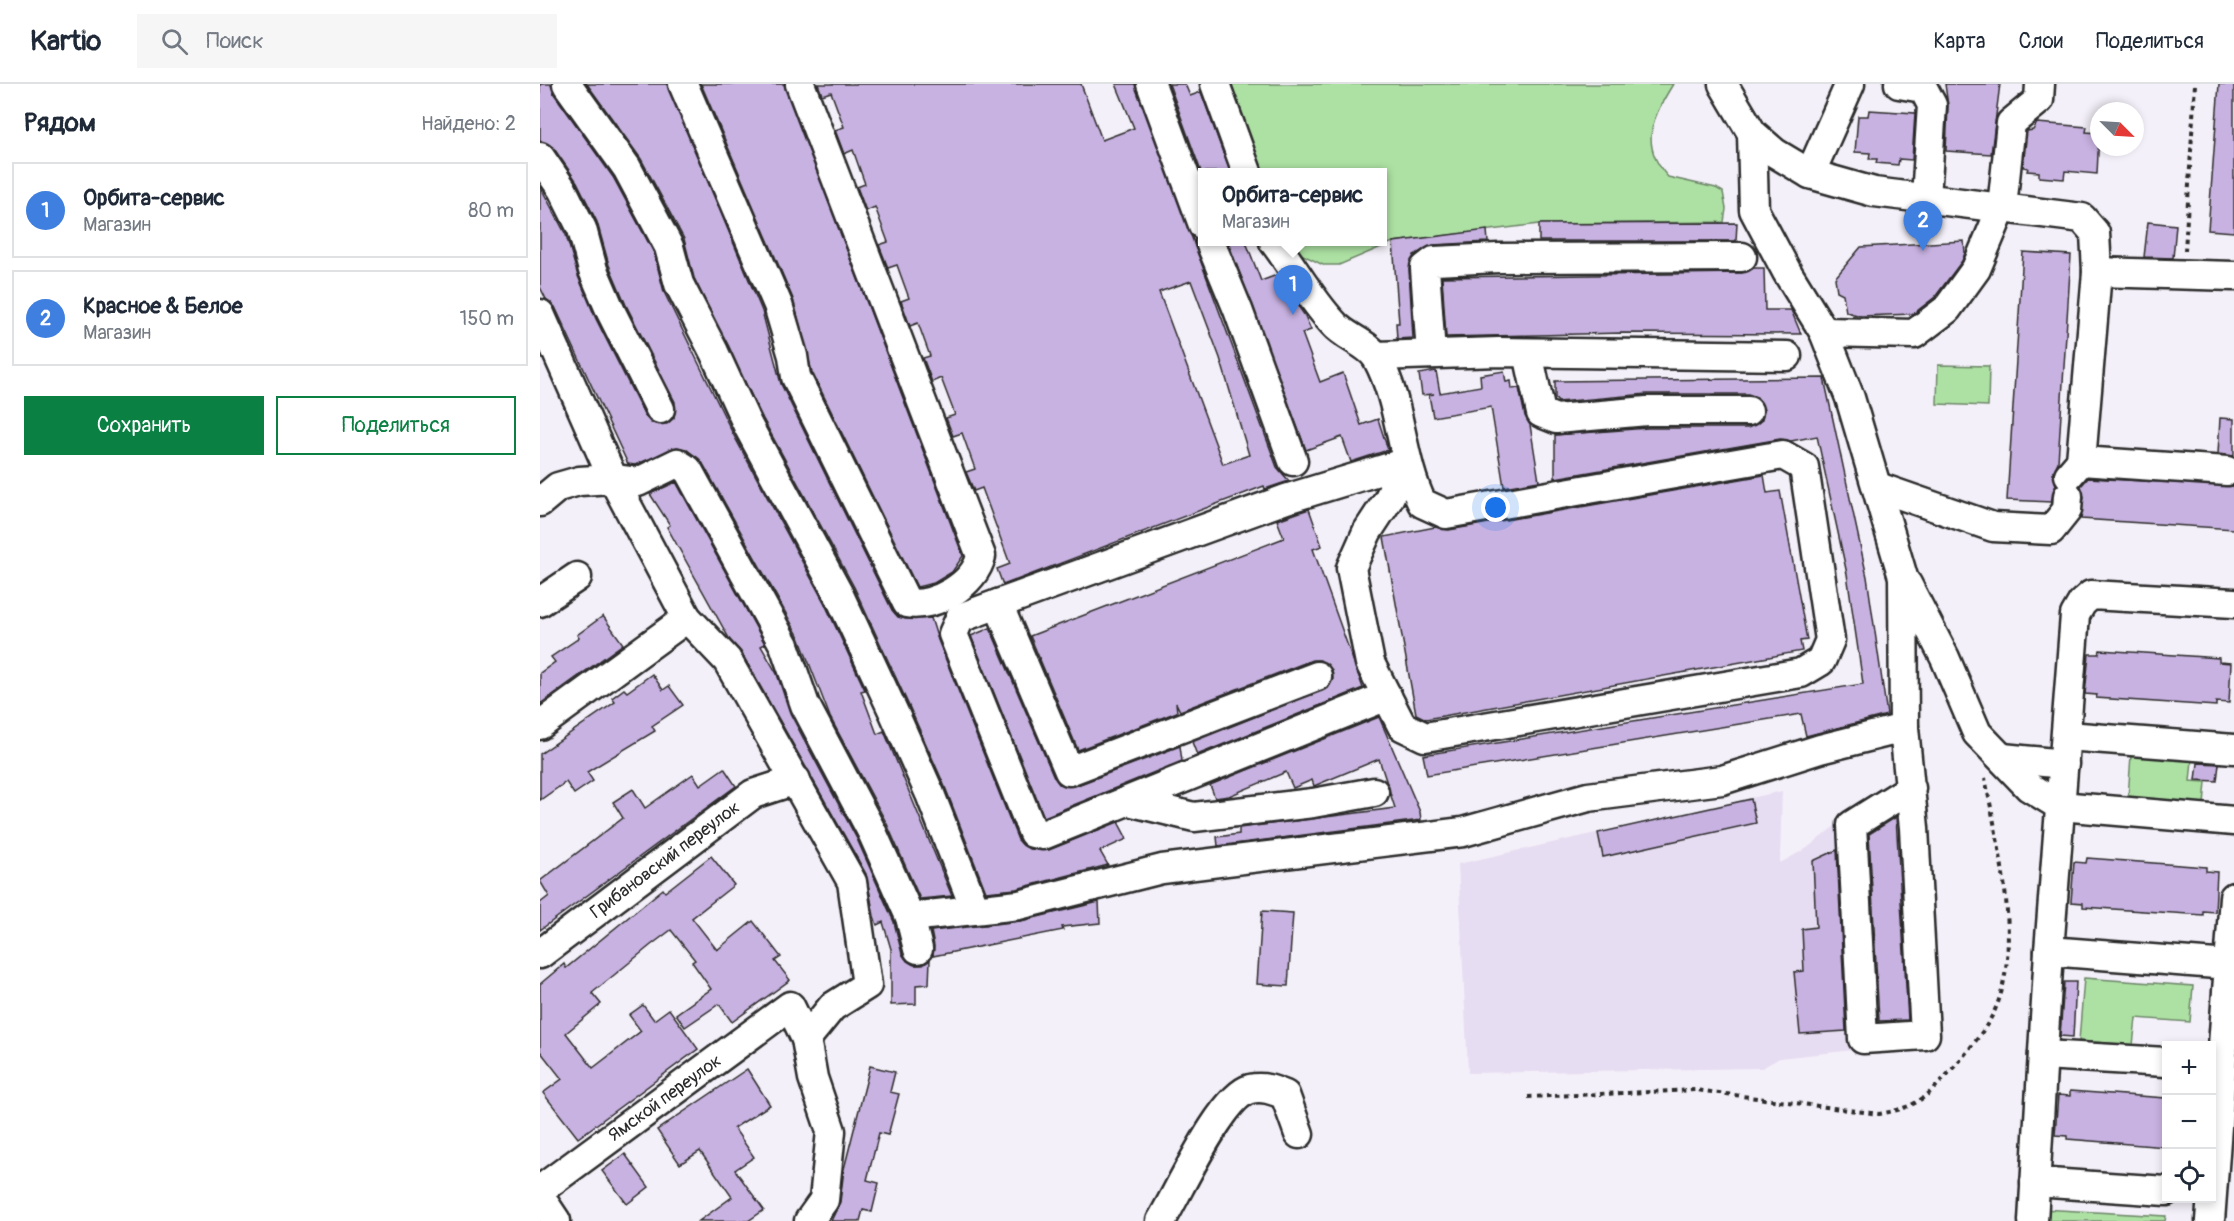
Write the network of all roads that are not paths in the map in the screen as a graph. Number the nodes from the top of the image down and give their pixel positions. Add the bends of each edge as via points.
1 (567, 84) edge
2 (683, 84) edge
3 (800, 84) edge
4 (1151, 84) edge
5 (1215, 84) edge
6 (1723, 84) edge
7 (1850, 84) edge
8 (1899, 84) edge
9 (2040, 84) edge
10 (1752, 133) junction
11 (540, 157) edge
12 (1245, 168) edge
13 (1810, 174) junction
14 (1926, 198) junction
15 (2002, 207) junction
16 (1198, 211) edge
17 (1212, 246) edge
18 (1278, 246) edge
19 (1742, 257) dead end
20 (2097, 272) junction
21 (2234, 276) edge
22 (540, 314) edge
23 (1824, 332) junction
24 (1528, 353) junction
25 (1431, 354) junction
26 (1376, 356) junction
27 (1787, 356) dead end
28 (660, 409) dead end
29 (1748, 411) dead end
30 (1293, 461) dead end
31 (1407, 462) junction
32 (2227, 471) dead end
33 (613, 479) junction
34 (2072, 480) junction
35 (1878, 487) junction
36 (540, 502) edge
37 (577, 577) dead end
38 (1904, 577) junction
39 (540, 602) edge
40 (998, 603) junction
41 (2234, 603) edge
42 (687, 618) junction
43 (1317, 676) dead end
44 (1387, 696) junction
45 (540, 725) edge
46 (1904, 728) junction
47 (2067, 736) junction
48 (2234, 749) edge
49 (2003, 758) junction
50 (2064, 764) junction
51 (796, 780) junction
52 (1911, 788) junction
53 (1374, 792) dead end
54 (1128, 801) junction
55 (2060, 806) junction
56 (2234, 821) edge
57 (975, 909) junction
58 (2233, 914) edge
59 (909, 917) junction
60 (918, 949) dead end
61 (2049, 951) junction
62 (540, 954) edge
63 (2229, 965) junction
64 (806, 1038) junction
65 (2043, 1055) junction
66 (2162, 1062) edge
67 (2216, 1065) edge
68 (2215, 1095) edge
69 (1299, 1134) dead end
70 (2213, 1149) edge
71 (2035, 1182) junction
72 (540, 1190) edge
73 (2162, 1191) edge
74 (540, 1197) edge
75 (2211, 1203) edge
76 (556, 1221) edge
77 (809, 1221) edge
78 (1161, 1221) edge
79 (2033, 1221) edge
80 (2210, 1221) edge

1 - 57 street via 627,168 669,247 679,284 748,426 839,595 894,713
2 - 3 street via 778,305 796,377 907,603 918,605 962,587 978,569 981,556
4 - 16 street
5 - 12 street
6 - 10 street
7 - 13 street
8 - 14 street via 1923,88 1932,105
9 - 15 street via 2038,100 2011,123
10 - 13 street via 1775,153
10 - 23 street via 1754,210
11 - 28 street via 582,229 593,270 611,312
13 - 14 street via 1874,192
14 - 15 street
15 - 20 street via 2082,218 2095,233
15 - 23 street via 1976,269 1947,309 1914,334
17 - 30 street
18 - 26 street via 1334,325
19 - 25 street via 1434,261 1425,268
20 - 21 street
20 - 34 street
22 - 33 street
23 - 35 street
24 - 25 street
24 - 27 street
24 - 29 street via 1541,413 1556,419 1647,411
25 - 26 street
26 - 31 street via 1401,424
31 - 40 street via 1286,499
31 - 44 street via 1351,568 1370,663
31 - 44 street via 1410,480 1422,503 1446,514 1784,455 1804,467 1830,640 1821,661 1801,673 1425,737 1402,726
32 - 34 street
33 - 36 street via 558,487
33 - 42 street
33 - 59 street via 638,482 677,463 688,470 784,645 805,705 872,832
34 - 35 street via 2067,510 2051,530 1993,527
35 - 38 street
37 - 39 street
38 - 46 street
38 - 49 street via 1977,733
40 - 43 street via 1070,771
40 - 54 street via 960,618 953,634 1033,833 1042,835
41 - 47 street via 2091,595 2075,615
42 - 45 street
42 - 51 street via 727,660
44 - 54 street
46 - 52 street
46 - 57 street via 1722,780 1588,797 1463,832 1162,869 1018,904
47 - 48 street
47 - 50 street
49 - 50 street
49 - 55 street via 2030,787
50 - 55 street
51 - 62 street, Грибановский переулок via 753,794
51 - 64 street via 852,882 867,985 832,1007
52 - 52 street via 1924,1035 1863,1039 1852,825
53 - 54 street via 1194,817
55 - 56 street
55 - 61 street
57 - 59 street
58 - 63 street
59 - 60 street
61 - 63 street
61 - 65 street
63 - 67 street
64 - 72 street, Ямской переулок via 790,1006
64 - 77 street via 813,1078 831,1131 824,1200
65 - 66 street
65 - 71 street
68 - 70 street
69 - 78 street via 1285,1095 1267,1088 1248,1090 1216,1120
71 - 73 street
71 - 79 street
74 - 76 street
75 - 80 street

